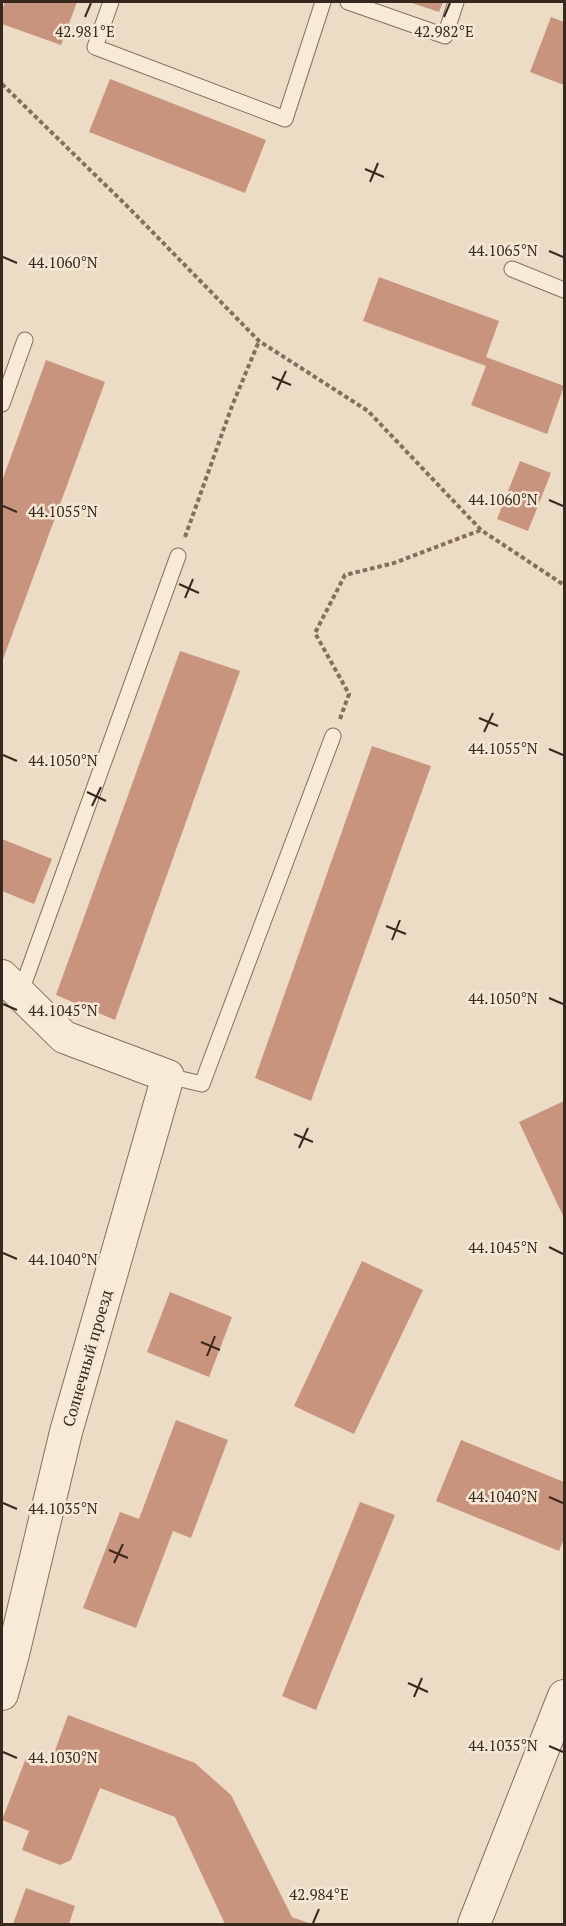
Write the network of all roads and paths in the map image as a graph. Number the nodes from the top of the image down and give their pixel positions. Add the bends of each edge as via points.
1 (111, 2) edge
2 (323, 2) edge
3 (348, 2) edge
4 (456, 2) edge
5 (2, 84) edge
6 (512, 269) dead end
7 (564, 290) edge
8 (25, 340) dead end
9 (259, 341) junction
10 (2, 404) edge
11 (481, 530) junction
12 (178, 556) joint
13 (564, 585) edge
14 (333, 736) joint
15 (11, 985) edge
16 (168, 1076) junction
17 (2, 1694) edge
18 (564, 1696) edge
19 (474, 1924) edge

1 - 2 lane via 95,47 285,119
3 - 4 lane via 444,36
5 - 9 path
6 - 7 lane
8 - 10 lane
9 - 11 path via 369,411
9 - 12 path
11 - 13 path
11 - 14 path via 394,563 345,575 315,633 350,694
12 - 15 lane
14 - 16 lane via 202,1084
15 - 16 street via 64,1036
16 - 17 street, Солнечный проезд via 66,1432
18 - 19 street

